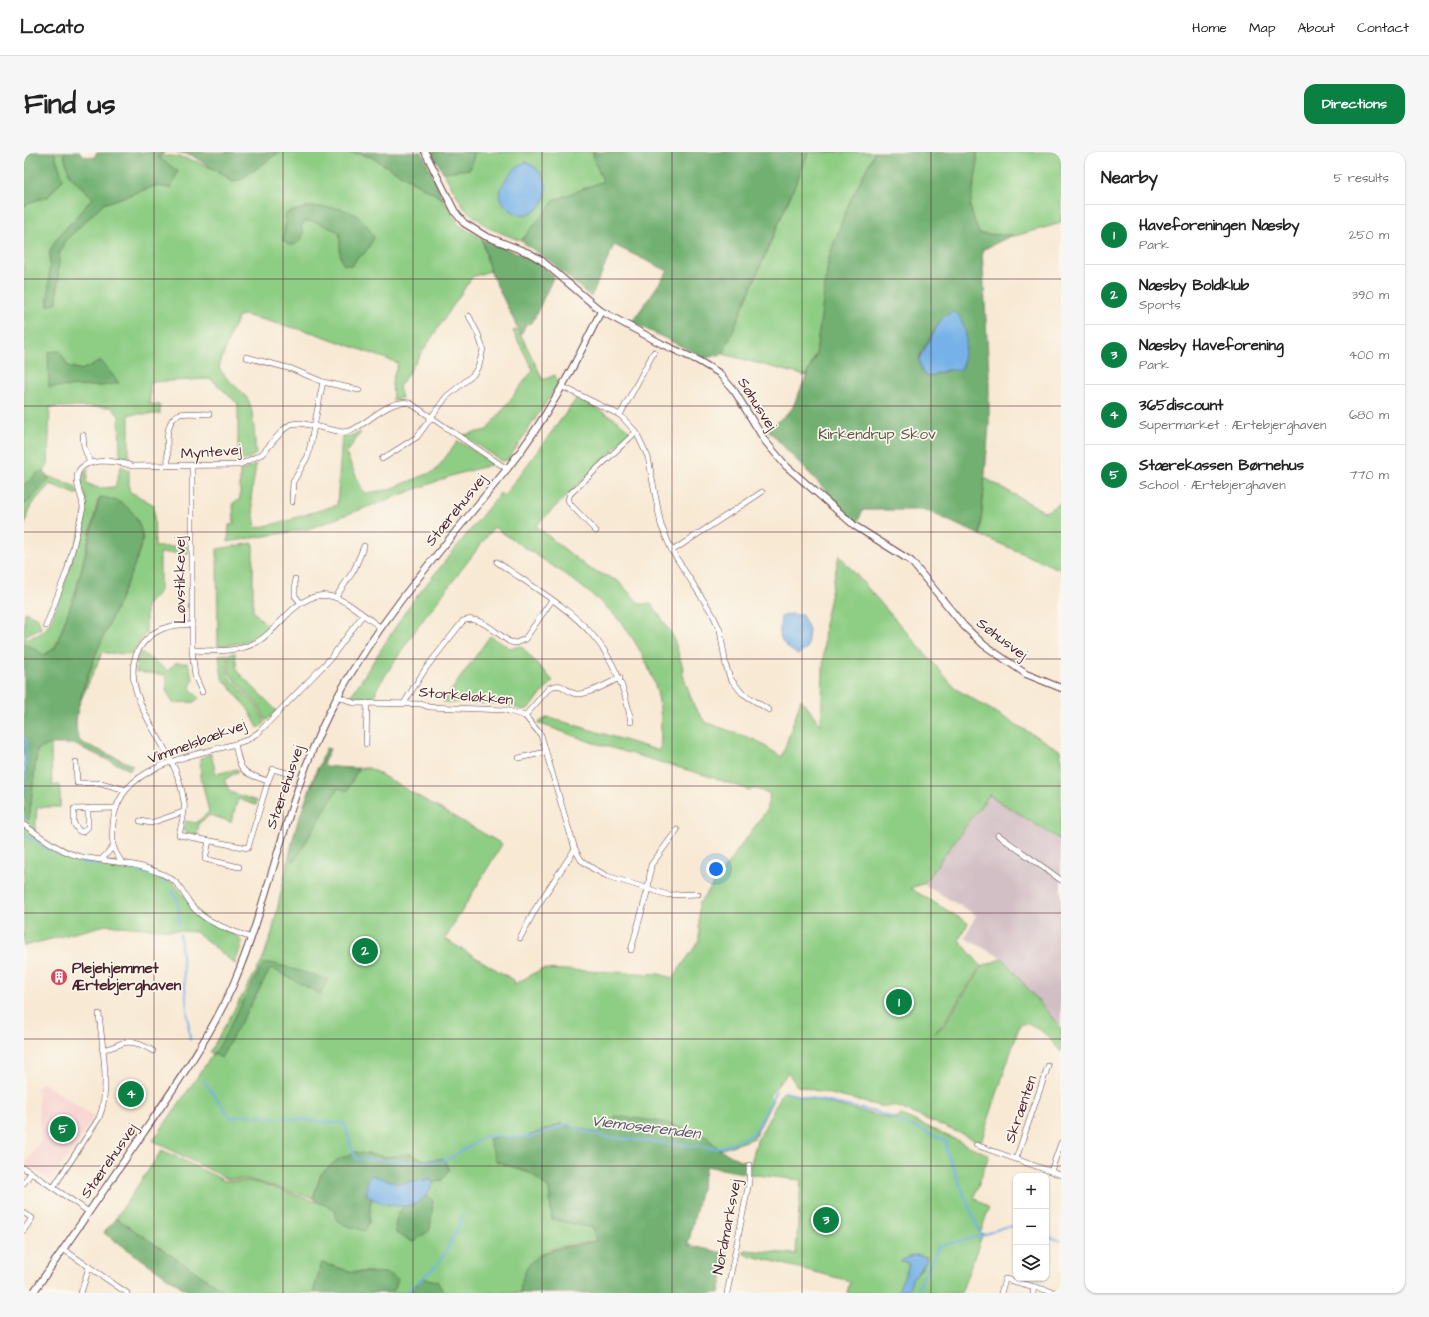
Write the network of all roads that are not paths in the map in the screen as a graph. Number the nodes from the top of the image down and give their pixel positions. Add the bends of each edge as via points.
1 (425, 152) edge
2 (601, 311) junction
3 (469, 316) dead end
4 (654, 352) dead end
5 (246, 357) dead end
6 (323, 382) junction
7 (563, 387) junction
8 (359, 390) dead end
9 (208, 414) dead end
10 (620, 415) junction
11 (430, 417) junction
12 (313, 426) junction
13 (636, 432) junction
14 (83, 435) dead end
15 (382, 459) dead end
16 (90, 463) junction
17 (168, 466) junction
18 (192, 466) junction
19 (507, 468) junction
20 (762, 492) dead end
21 (292, 502) dead end
22 (596, 531) dead end
23 (364, 546) dead end
24 (672, 551) junction
25 (497, 562) dead end
26 (295, 579) dead end
27 (336, 597) junction
28 (552, 600) junction
29 (300, 602) junction
30 (363, 615) junction
31 (192, 625) junction
32 (46, 626) dead end
33 (380, 627) junction
34 (192, 650) junction
35 (620, 678) junction
36 (1061, 688) edge
37 (202, 692) dead end
38 (338, 696) junction
39 (367, 703) junction
40 (404, 703) junction
41 (769, 710) dead end
42 (525, 716) junction
43 (631, 722) dead end
44 (235, 744) junction
45 (366, 744) dead end
46 (546, 752) junction
47 (519, 758) dead end
48 (76, 762) dead end
49 (172, 763) junction
50 (287, 773) dead end
51 (268, 781) junction
52 (126, 790) junction
53 (88, 808) junction
54 (116, 808) junction
55 (183, 812) junction
56 (140, 821) dead end
57 (24, 825) edge
58 (677, 830) dead end
59 (998, 835) dead end
60 (208, 841) junction
61 (112, 848) junction
62 (575, 849) junction
63 (102, 859) junction
64 (121, 861) junction
65 (239, 867) dead end
66 (1061, 880) edge
67 (648, 889) junction
68 (698, 894) dead end
69 (251, 938) junction
70 (520, 938) dead end
71 (631, 950) dead end
72 (99, 1014) dead end
73 (102, 1049) junction
74 (153, 1051) dead end
75 (1048, 1066) dead end
76 (1061, 1143) edge
77 (976, 1145) dead end
78 (1016, 1159) junction
79 (750, 1164) dead end
80 (24, 1168) edge
81 (1050, 1172) junction
82 (31, 1173) junction
83 (1061, 1175) edge
84 (24, 1183) edge
85 (53, 1188) junction
86 (89, 1212) junction
87 (24, 1213) edge
88 (24, 1230) edge
89 (63, 1249) junction
90 (89, 1267) junction
91 (1034, 1286) junction
92 (124, 1292) edge
93 (33, 1293) edge
94 (81, 1293) edge
95 (727, 1293) edge
96 (1001, 1293) edge
97 (1033, 1293) edge
98 (1057, 1293) edge

1 - 2 street, Søhusvej via 455,212 464,223 485,236 542,260
2 - 7 street, Stærehusvej
2 - 36 street, Søhusvej via 719,373 735,392 765,441 786,466 855,526 911,561 964,626 984,645 1026,674
3 - 11 street via 483,349 479,365 473,375 446,397
4 - 10 street
5 - 6 street via 292,369
6 - 8 street
6 - 12 street
7 - 10 street
7 - 19 street, Stærehusvej via 547,414
9 - 17 street via 180,414 174,418 168,430
10 - 13 street
11 - 12 street, Myntevej via 410,403 403,402 393,404 350,432
11 - 15 street via 417,437
11 - 19 street, Myntevej
12 - 18 street, Myntevej via 291,424 262,454 239,465
12 - 21 street via 308,456 293,482
13 - 22 street via 570,494 568,500 571,505
13 - 24 street via 648,457 661,525
14 - 16 street
16 - 17 street, Myntevej via 122,462 132,466
16 - 32 street via 78,472 83,508 68,566
17 - 18 street, Myntevej
18 - 31 street, Løvstikkevej
19 - 33 street, Stærehusvej via 453,532
20 - 24 street
23 - 27 street via 354,570
24 - 41 street via 713,614 720,630 730,678 742,693
25 - 28 street
26 - 29 street via 296,596
27 - 29 street via 315,596
27 - 30 street
28 - 35 street via 584,624 606,653
28 - 40 street, Storkeløkken via 525,639 516,643 510,642 477,620 463,621 426,668
29 - 34 street via 257,642 228,651
30 - 33 street
30 - 44 street, Vimmelsbækvej via 330,659 267,724 247,740
31 - 34 street, Løvstikkevej
31 - 49 street via 160,629 148,637 135,656 133,669 137,695
33 - 38 street, Stærehusvej
34 - 37 street, Løvstikkevej via 195,676
35 - 42 street, Storkeløkken via 580,694 571,692 564,686 553,686
35 - 43 street
38 - 39 street, Storkeløkken via 354,703
38 - 69 street, Stærehusvej via 320,729 302,773
39 - 40 street, Storkeløkken
39 - 45 street
40 - 42 street, Storkeløkken via 429,707 505,710
42 - 46 street, Storkeløkken via 541,735
44 - 49 street, Vimmelsbækvej
44 - 51 street via 239,763 246,774
46 - 47 street
46 - 62 street, Storkeløkken
48 - 52 street via 77,783 101,783
49 - 52 street, Vimmelsbækvej via 138,778
49 - 55 street via 184,803
50 - 51 street via 272,769
51 - 60 street via 248,848
52 - 54 street, Vimmelsbækvej
53 - 53 street via 74,809 74,824 78,831 83,832 88,827
53 - 54 street
54 - 61 street, Vimmelsbækvej
55 - 56 street via 151,823
55 - 60 street via 180,835
57 - 63 street via 68,852 82,857
58 - 67 street via 651,865
59 - 66 street
60 - 65 street via 205,859
61 - 63 street
61 - 64 street
62 - 67 street, Storkeløkken via 581,860 592,868 607,876
62 - 70 street via 536,908
63 - 64 street
64 - 69 street via 174,879 198,913
67 - 68 street, Storkeløkken via 668,895
67 - 71 street
69 - 86 street, Stærehusvej via 231,988 200,1046
72 - 73 street
73 - 74 street via 112,1049 124,1043 144,1045
73 - 85 street via 104,1107
75 - 78 street, Skrænten
76 - 81 street
77 - 78 street, Skrænten
78 - 81 street, Skrænten
79 - 95 street, Nordmarksvej via 749,1182
80 - 82 street
81 - 83 street, Skrænten
82 - 84 street
82 - 85 street
85 - 86 street
86 - 89 street, Stærehusvej
87 - 88 street via 32,1218
89 - 90 street
89 - 93 street, Stærehusvej
90 - 92 street
90 - 94 street
91 - 96 street via 1006,1280
91 - 97 street
91 - 98 street

